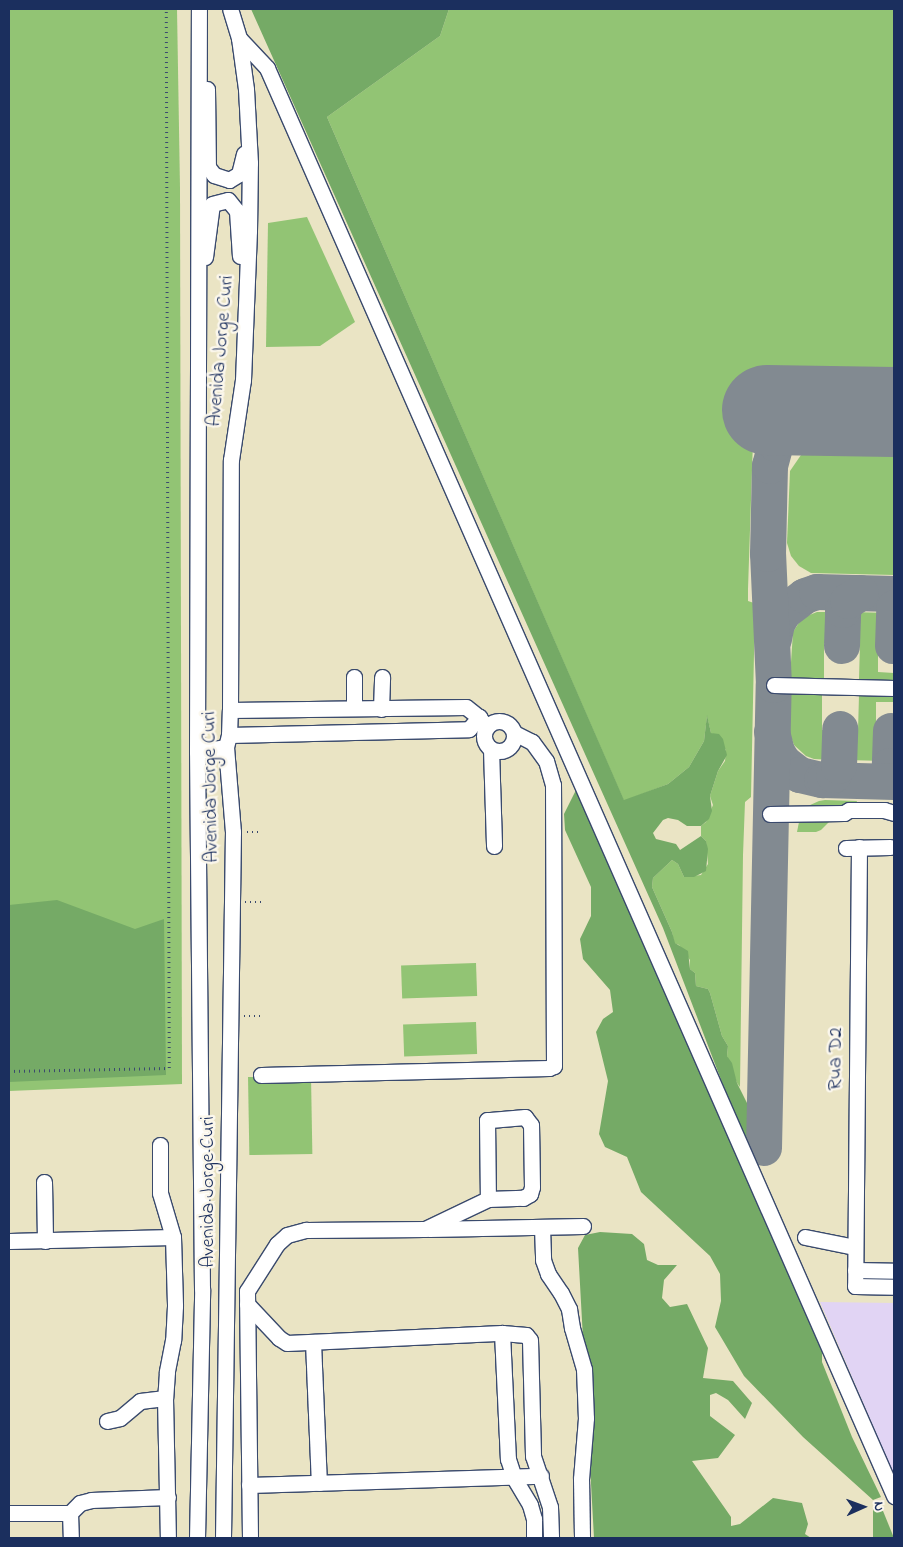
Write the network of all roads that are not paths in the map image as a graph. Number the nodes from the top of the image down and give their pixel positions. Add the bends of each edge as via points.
1 (198, 9) edge
2 (230, 9) edge
3 (239, 38) junction
4 (198, 75) junction
5 (247, 99) junction
6 (245, 313) junction
7 (197, 323) junction
8 (382, 677) dead end
9 (354, 678) dead end
10 (774, 686) dead end
11 (894, 688) edge
12 (354, 708) junction
13 (381, 709) junction
14 (230, 710) junction
15 (482, 722) junction
16 (514, 733) junction
17 (228, 741) junction
18 (491, 749) junction
19 (197, 752) junction
20 (894, 813) edge
21 (770, 814) dead end
22 (494, 846) dead end
23 (890, 847) dead end
24 (261, 1075) dead end
25 (160, 1145) dead end
26 (44, 1182) dead end
27 (488, 1199) junction
28 (583, 1226) dead end
29 (542, 1227) junction
30 (425, 1229) junction
31 (173, 1237) junction
32 (805, 1237) dead end
33 (45, 1241) junction
34 (9, 1242) edge
35 (854, 1247) junction
36 (855, 1270) junction
37 (894, 1271) edge
38 (894, 1287) edge
39 (202, 1288) junction
40 (227, 1290) junction
41 (247, 1297) junction
42 (502, 1333) junction
43 (312, 1342) junction
44 (166, 1398) junction
45 (107, 1421) dead end
46 (199, 1453) junction
47 (224, 1453) junction
48 (248, 1453) junction
49 (541, 1476) junction
50 (514, 1478) junction
51 (320, 1483) junction
52 (249, 1485) junction
53 (894, 1496) edge
54 (168, 1497) junction
55 (9, 1513) edge
56 (70, 1513) junction
57 (72, 1538) edge
58 (168, 1538) edge
59 (197, 1538) edge
60 (223, 1538) edge
61 (250, 1538) edge
62 (534, 1538) edge
63 (551, 1538) edge
64 (582, 1538) edge

1 - 4 street, Avenida Jorge Curi
2 - 3 street, Avenida Jorge Curi
3 - 5 street, Avenida Jorge Curi
3 - 53 street via 267,68
4 - 5 street via 208,90 208,167 214,176 229,180 239,174 244,155 244,105
4 - 7 street, Avenida Jorge Curi
5 - 6 street, Avenida Jorge Curi via 250,231
6 - 7 street via 237,211 228,200 219,201 212,204
6 - 14 street, Avenida Jorge Curi via 243,380 231,460
7 - 19 street, Avenida Jorge Curi
8 - 13 street
9 - 12 street
10 - 11 street
12 - 13 street
12 - 14 street
13 - 15 street via 466,707
14 - 17 street, Avenida Jorge Curi
15 - 16 street via 500,720 509,724
15 - 17 street via 469,729
15 - 18 street via 483,736
16 - 18 street via 510,747 500,751
16 - 24 street via 532,742 546,761 553,785 554,1066
17 - 19 street
17 - 40 street, Avenida Jorge Curi via 233,832
18 - 22 street
19 - 39 street, Avenida Jorge Curi
20 - 21 street via 849,810 844,813
23 - 35 street, Rua D2 via 853,848
25 - 31 street via 160,1193
26 - 33 street
27 - 27 street via 487,1120 525,1117 531,1125 530,1194 523,1198
27 - 30 street
28 - 29 street
29 - 30 street
29 - 64 street via 543,1260 569,1309 584,1369 586,1418
30 - 41 street via 306,1230 287,1236 277,1244
31 - 33 street
31 - 44 street via 175,1320 166,1372
32 - 35 street
33 - 34 street
35 - 36 street, Rua D2
36 - 37 street
36 - 38 street via 855,1286
39 - 40 street
39 - 46 street, Avenida Jorge Curi
40 - 41 street
40 - 47 street, Avenida Jorge Curi
41 - 43 street via 279,1338 287,1343
41 - 48 street
42 - 43 street
42 - 49 street via 519,1333 530,1340 533,1456
42 - 50 street via 508,1459
43 - 51 street
44 - 45 street via 140,1401 120,1418
44 - 54 street
46 - 47 street
46 - 59 street, Avenida Jorge Curi
47 - 48 street
47 - 60 street, Avenida Jorge Curi
48 - 52 street
49 - 50 street
49 - 63 street via 550,1507
50 - 51 street
50 - 62 street via 530,1505
51 - 52 street
52 - 61 street
54 - 56 street via 91,1500 80,1503
54 - 58 street
55 - 56 street
56 - 57 street

